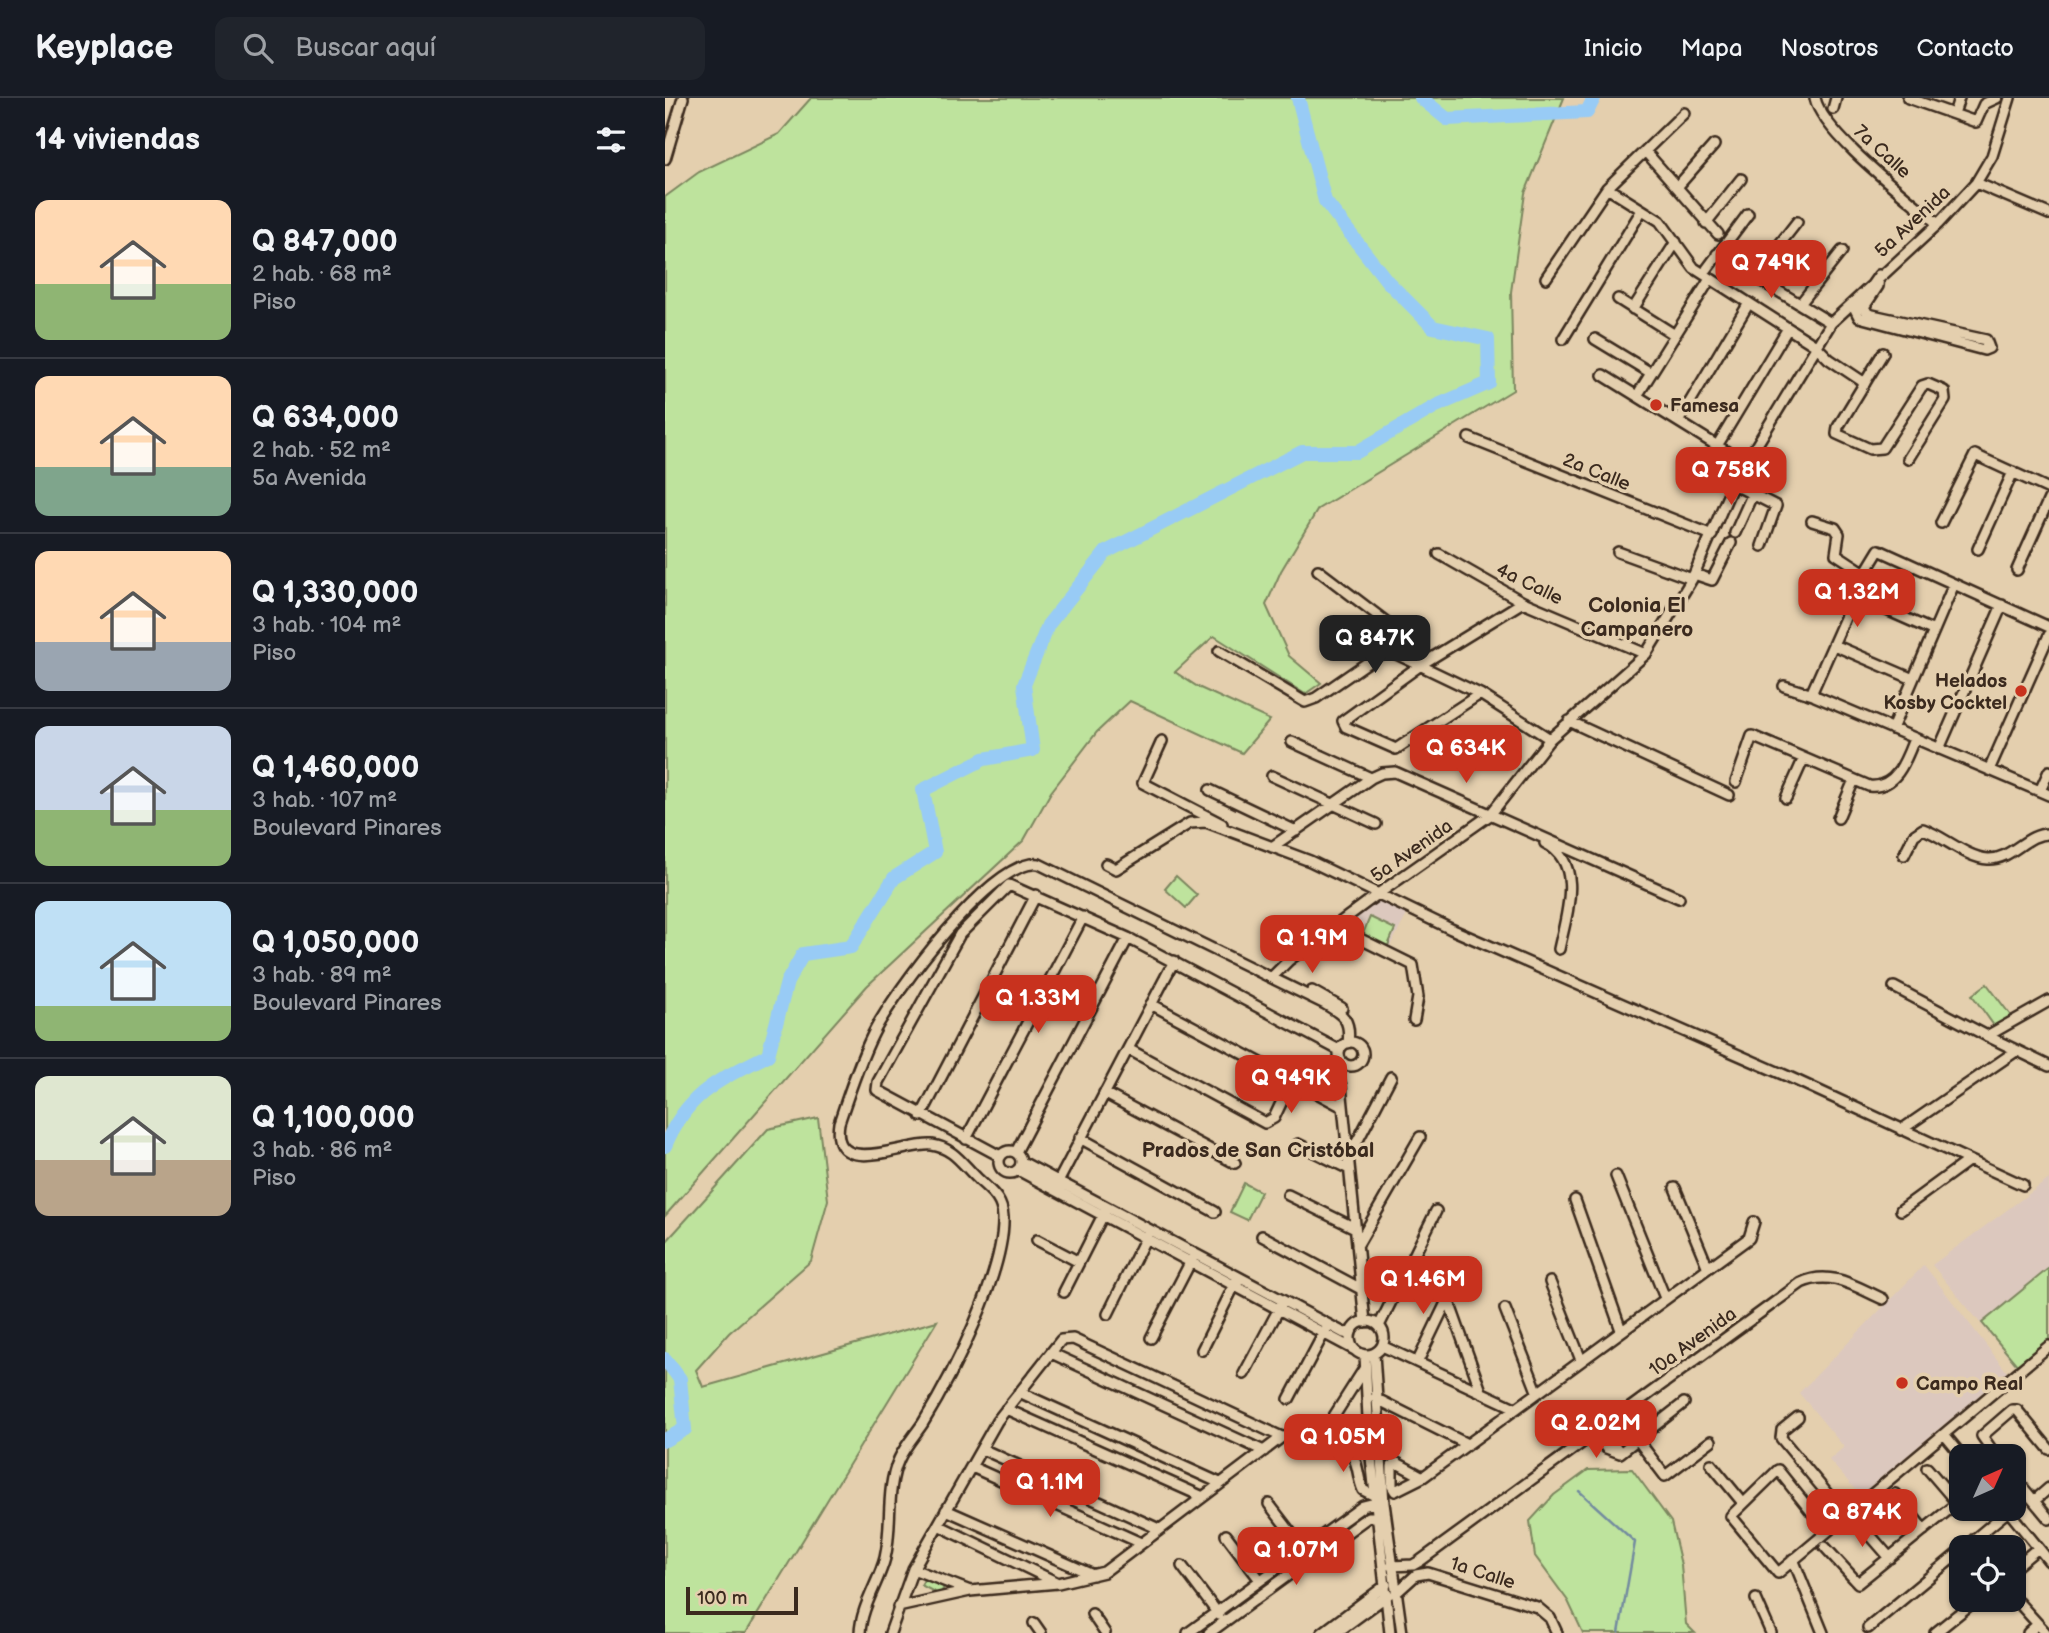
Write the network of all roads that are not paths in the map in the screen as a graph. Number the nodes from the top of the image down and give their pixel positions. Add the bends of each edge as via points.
1 (684, 98) edge
2 (1815, 98) edge
3 (1836, 98) edge
4 (1959, 98) edge
5 (1998, 98) edge
6 (1912, 99) edge
7 (2010, 99) edge
8 (1833, 109) dead end
9 (1684, 113) dead end
10 (1954, 114) junction
11 (1714, 145) dead end
12 (1645, 151) junction
13 (665, 159) edge
14 (1741, 179) dead end
15 (1976, 183) junction
16 (1677, 187) junction
17 (1607, 188) junction
18 (1642, 210) junction
19 (1748, 214) dead end
20 (2049, 214) edge
21 (1797, 222) dead end
22 (1706, 223) junction
23 (1938, 224) junction
24 (1718, 234) dead end
25 (1676, 242) junction
26 (1842, 251) dead end
27 (1717, 254) junction
28 (1707, 269) dead end
29 (1879, 275) junction
30 (1754, 277) junction
31 (1546, 278) dead end
32 (1710, 279) junction
33 (1618, 299) dead end
34 (1749, 303) junction
35 (1800, 304) junction
36 (1633, 309) junction
37 (1831, 323) junction
38 (1789, 328) junction
39 (1675, 335) junction
40 (1563, 339) dead end
41 (1595, 339) dead end
42 (1819, 346) junction
43 (1883, 353) dead end
44 (1651, 373) junction
45 (1603, 374) dead end
46 (1865, 383) junction
47 (1640, 391) dead end
48 (1681, 417) dead end
49 (1469, 439) dead end
50 (1720, 442) dead end
51 (1908, 459) dead end
52 (1745, 463) junction
53 (2014, 472) junction
54 (1733, 484) junction
55 (2049, 489) edge
56 (1753, 493) junction
57 (2049, 499) edge
58 (1812, 521) dead end
59 (1941, 523) dead end
60 (1735, 533) dead end
61 (1712, 535) junction
62 (1731, 543) dead end
63 (1762, 546) dead end
64 (1978, 549) dead end
65 (1618, 552) dead end
66 (1439, 554) dead end
67 (1318, 570) dead end
68 (2017, 570) dead end
69 (1865, 573) junction
70 (1693, 576) junction
71 (1954, 584) junction
72 (1855, 596) junction
73 (1523, 602) junction
74 (2002, 605) junction
75 (2049, 627) edge
76 (1934, 631) junction
77 (2049, 635) edge
78 (1834, 645) junction
79 (1219, 651) dead end
80 (1390, 652) junction
81 (1646, 654) junction
82 (1422, 664) junction
83 (1913, 679) junction
84 (1784, 686) dead end
85 (1813, 693) junction
86 (1481, 694) junction
87 (1569, 721) junction
88 (1892, 729) junction
89 (1550, 739) junction
90 (1914, 739) junction
91 (1162, 741) dead end
92 (1292, 742) dead end
93 (1939, 749) junction
94 (1803, 760) junction
95 (1989, 770) junction
96 (2049, 771) edge
97 (1272, 776) dead end
98 (1371, 778) junction
99 (1854, 780) junction
100 (1736, 782) dead end
101 (1210, 790) dead end
102 (2045, 793) edge
103 (1729, 795) dead end
104 (1786, 798) dead end
105 (1336, 804) junction
106 (1491, 814) junction
107 (1838, 818) dead end
108 (1376, 824) dead end
109 (1296, 831) junction
110 (1234, 834) junction
111 (2049, 834) edge
112 (1272, 847) junction
113 (1904, 855) dead end
114 (1106, 864) dead end
115 (1378, 894) junction
116 (1036, 895) junction
117 (1679, 898) dead end
118 (1083, 917) junction
119 (1334, 926) junction
120 (1128, 938) junction
121 (1559, 950) dead end
122 (1174, 961) junction
123 (1273, 976) junction
124 (1894, 987) dead end
125 (2049, 1001) edge
126 (1151, 1004) junction
127 (1414, 1020) dead end
128 (1987, 1036) junction
129 (1350, 1042) junction
130 (1128, 1049) junction
131 (2016, 1051) junction
132 (1340, 1054) junction
133 (1350, 1066) junction
134 (2049, 1066) edge
135 (1391, 1077) dead end
136 (1292, 1080) junction
137 (1341, 1086) junction
138 (1104, 1093) junction
139 (1343, 1107) junction
140 (921, 1116) junction
141 (1901, 1130) junction
142 (1420, 1137) dead end
143 (1080, 1138) junction
144 (966, 1139) junction
145 (1298, 1144) dead end
146 (1348, 1151) junction
147 (1016, 1152) junction
148 (1000, 1156) junction
149 (1968, 1161) junction
150 (1235, 1163) dead end
151 (1020, 1166) junction
152 (1349, 1169) junction
153 (1616, 1176) dead end
154 (2023, 1185) dead end
155 (1055, 1186) junction
156 (1675, 1188) dead end
157 (1288, 1195) dead end
158 (1576, 1200) dead end
159 (1901, 1210) dead end
160 (1436, 1211) dead end
161 (1104, 1212) junction
162 (1215, 1212) dead end
163 (1754, 1222) dead end
164 (1355, 1228) junction
165 (1148, 1235) junction
166 (1262, 1237) dead end
167 (1037, 1240) dead end
168 (1357, 1246) junction
169 (1192, 1258) junction
170 (1079, 1262) junction
171 (1708, 1268) junction
172 (1236, 1281) junction
173 (1550, 1282) dead end
174 (1455, 1284) dead end
175 (1361, 1289) junction
176 (1065, 1292) dead end
177 (1665, 1298) junction
178 (1448, 1299) junction
179 (1883, 1299) dead end
180 (1282, 1305) junction
181 (1505, 1309) dead end
182 (1108, 1314) dead end
183 (1365, 1322) junction
184 (1379, 1326) junction
185 (1326, 1328) junction
186 (1621, 1330) junction
187 (1351, 1332) junction
188 (1151, 1338) dead end
189 (1383, 1346) junction
190 (2049, 1346) edge
191 (1202, 1350) dead end
192 (1355, 1350) junction
193 (1051, 1353) junction
194 (1369, 1354) junction
195 (1581, 1360) junction
196 (1418, 1361) junction
197 (1364, 1369) junction
198 (1244, 1374) dead end
199 (1177, 1389) junction
200 (1481, 1391) junction
201 (1537, 1391) junction
202 (1019, 1392) junction
203 (1366, 1397) junction
204 (1289, 1399) dead end
205 (1377, 1399) junction
206 (1684, 1403) dead end
207 (1169, 1407) junction
208 (1515, 1408) junction
209 (1006, 1409) junction
210 (1798, 1418) dead end
211 (1329, 1424) dead end
212 (1599, 1431) junction
213 (1944, 1434) junction
214 (1115, 1436) junction
215 (1282, 1437) junction
216 (1637, 1439) junction
217 (1711, 1441) dead end
218 (1467, 1444) junction
219 (1952, 1444) edge
220 (1988, 1444) edge
221 (2049, 1448) edge
222 (982, 1449) junction
223 (1264, 1451) junction
224 (1106, 1453) junction
225 (1711, 1464) dead end
226 (972, 1467) junction
227 (1927, 1468) dead end
228 (1423, 1478) dead end
229 (1220, 1483) junction
230 (1064, 1486) junction
231 (2049, 1488) edge
232 (1949, 1491) edge
233 (2027, 1493) edge
234 (1895, 1494) dead end
235 (1201, 1496) junction
236 (1380, 1498) junction
237 (2034, 1501) junction
238 (1743, 1503) junction
239 (1269, 1504) dead end
240 (1055, 1505) junction
241 (1949, 1509) edge
242 (946, 1510) junction
243 (1845, 1515) junction
244 (1381, 1518) junction
245 (2049, 1519) edge
246 (1857, 1521) dead end
247 (1994, 1521) edge
248 (2016, 1521) edge
249 (938, 1525) junction
250 (1159, 1529) junction
251 (1826, 1530) junction
252 (1924, 1530) junction
253 (1226, 1535) dead end
254 (1978, 1535) edge
255 (1017, 1541) junction
256 (1141, 1543) junction
257 (1825, 1547) dead end
258 (1303, 1548) junction
259 (2038, 1548) junction
260 (1008, 1558) junction
261 (1310, 1558) junction
262 (1890, 1558) junction
263 (2026, 1558) edge
264 (1793, 1559) junction
265 (1949, 1560) edge
266 (2049, 1561) edge
267 (1182, 1566) dead end
268 (1391, 1566) junction
269 (913, 1569) junction
270 (1093, 1575) junction
271 (1260, 1580) junction
272 (1058, 1583) junction
273 (1399, 1583) junction
274 (970, 1591) junction
275 (1388, 1592) junction
276 (1756, 1599) dead end
277 (898, 1607) junction
278 (2026, 1611) edge
279 (1961, 1612) edge
280 (1217, 1613) junction
281 (1092, 1614) dead end
282 (1034, 1623) dead end
283 (1224, 1623) junction
284 (2038, 1624) junction
285 (1868, 1628) dead end
286 (860, 1633) edge
287 (890, 1633) edge
288 (1041, 1633) edge
289 (1105, 1633) edge
290 (1188, 1633) edge
291 (1209, 1633) edge
292 (1322, 1633) edge
293 (1336, 1633) edge
294 (1390, 1633) edge
295 (1402, 1633) edge
296 (1557, 1633) edge
297 (1771, 1633) edge
298 (1823, 1633) edge
299 (1935, 1633) edge
300 (2028, 1633) edge
301 (2046, 1633) edge

1 - 13 street
2 - 23 street, 7a Calle via 1818,111 1839,136
3 - 8 street
4 - 10 street
5 - 7 street
5 - 10 street via 1988,103 1976,122
6 - 10 street
7 - 15 street, 5a Avenida via 1991,156
9 - 12 street
11 - 16 street
12 - 16 street
12 - 17 street
14 - 22 street
15 - 20 street
15 - 23 street, 5a Avenida
16 - 22 street
17 - 18 street
17 - 31 street
18 - 25 street via 1660,221
18 - 40 street
19 - 27 street
21 - 30 street
22 - 24 street
23 - 29 street, 5a Avenida
25 - 32 street via 1694,268
25 - 36 street
26 - 35 street
27 - 28 street
27 - 30 street
29 - 29 street via 1878,286 1864,307 1868,314 1986,340 1989,348 1859,317 1855,309
29 - 37 street, 5a Avenida
30 - 35 street
32 - 34 street
32 - 39 street
33 - 36 street
34 - 38 street
34 - 48 street
35 - 37 street
36 - 39 street
37 - 42 street, 5a Avenida
38 - 42 street
38 - 50 street
39 - 44 street
41 - 44 street
42 - 46 street
42 - 52 street, 5a Avenida
43 - 46 street
44 - 47 street
45 - 52 street
46 - 51 street via 1837,430 1842,437 1875,450 1888,440 1922,386 1928,384 1945,393
49 - 61 street, 2a Calle
52 - 54 street, 5a Avenida
53 - 55 street
53 - 59 street via 1975,454
53 - 64 street
54 - 56 street
54 - 61 street, 5a Avenida
56 - 60 street
56 - 63 street via 1776,506
57 - 68 street
58 - 69 street via 1835,528 1839,534 1836,554
61 - 70 street, 5a Avenida
62 - 70 street via 1712,580
65 - 70 street
66 - 73 street, 4a Calle
67 - 80 street via 1393,627 1396,637
69 - 71 street via 1878,550
69 - 72 street
70 - 81 street, 5a Avenida
71 - 74 street
71 - 76 street
72 - 76 street
72 - 78 street
73 - 81 street, 4a Calle
73 - 82 street
74 - 75 street
74 - 93 street
76 - 83 street
77 - 95 street
78 - 83 street
78 - 85 street
79 - 80 street via 1305,702
80 - 82 street
81 - 87 street, 5a Avenida
82 - 86 street
82 - 86 street via 1346,716 1346,727 1396,749
83 - 88 street
84 - 85 street
85 - 88 street
86 - 89 street
87 - 89 street, 5a Avenida
87 - 103 street
88 - 90 street
89 - 106 street, 5a Avenida
90 - 93 street
90 - 99 street via 1902,767 1889,782 1878,787
91 - 110 street via 1143,783 1215,819
92 - 98 street
93 - 95 street
94 - 99 street
94 - 100 street via 1752,736
94 - 104 street
95 - 102 street
96 - 102 street
97 - 105 street
98 - 105 street
98 - 106 street via 1395,772
99 - 107 street
101 - 109 street
105 - 108 street
105 - 109 street
106 - 115 street, 5a Avenida
106 - 117 street
106 - 121 street via 1551,846 1565,864 1570,896
109 - 112 street
110 - 112 street
110 - 114 street via 1206,822 1191,823 1116,869
111 - 113 street via 2038,834 2000,858 1987,859 1923,829 1914,835
112 - 115 street
115 - 119 street, 5a Avenida
115 - 141 street
116 - 118 street
116 - 140 street
116 - 140 street via 1009,885 960,934 878,1082 878,1093
118 - 120 street
118 - 144 street
119 - 123 street, 5a Avenida
119 - 127 street via 1413,965 1418,997
120 - 122 street
120 - 147 street
122 - 126 street
122 - 132 street
123 - 129 street via 1353,1020
123 - 286 street via 1032,863 1001,877 968,906 884,1014 861,1060 839,1123 841,1142 849,1151 864,1156 923,1145 947,1150 996,1196 1003,1219 984,1299 948,1377 895,1469 887,1513 887,1548
124 - 128 street
125 - 128 street
126 - 130 street
126 - 136 street
128 - 131 street
129 - 132 street
129 - 133 street via 1361,1049 1362,1057
130 - 136 street via 1265,1123 1273,1118
130 - 138 street
131 - 134 street
131 - 141 street
132 - 133 street
132 - 137 street via 1337,1072
133 - 137 street
135 - 146 street
136 - 139 street
137 - 139 street
138 - 143 street
138 - 150 street
139 - 146 street
140 - 144 street
141 - 149 street
142 - 168 street
143 - 155 street
143 - 162 street
144 - 148 street
145 - 152 street
146 - 152 street
147 - 148 street via 1005,1151
147 - 151 street
148 - 151 street via 998,1163 1004,1172
149 - 154 street
149 - 159 street
151 - 155 street
152 - 164 street
153 - 177 street
155 - 161 street
156 - 171 street
157 - 164 street
158 - 186 street
160 - 184 street
161 - 165 street
161 - 170 street
163 - 171 street via 1749,1238
164 - 168 street
165 - 169 street
165 - 182 street
166 - 175 street
167 - 170 street
168 - 175 street
169 - 172 street
169 - 188 street
170 - 176 street
171 - 177 street
172 - 180 street
172 - 191 street
173 - 195 street
174 - 178 street
175 - 183 street
177 - 186 street
178 - 196 street
178 - 200 street
179 - 212 street, 10a Avenida via 1834,1277 1816,1276
180 - 185 street
180 - 198 street
181 - 201 street
183 - 184 street
183 - 187 street
184 - 189 street
185 - 187 street
185 - 192 street
185 - 204 street
186 - 195 street
187 - 192 street
189 - 194 street
189 - 196 street
190 - 213 street
192 - 194 street
193 - 199 street via 1061,1340 1073,1339
193 - 202 street
193 - 207 street
194 - 197 street
194 - 205 street
195 - 201 street
196 - 200 street
197 - 203 street
197 - 211 street
199 - 207 street
199 - 215 street
200 - 208 street
201 - 208 street
202 - 209 street
202 - 214 street
203 - 205 street
203 - 236 street
205 - 218 street
205 - 236 street
206 - 216 street
207 - 223 street
208 - 218 street
209 - 222 street
209 - 224 street
210 - 243 street via 1782,1430 1781,1438
212 - 216 street via 1620,1453
212 - 268 street, 10a Avenida via 1420,1561
213 - 219 street
213 - 243 street
214 - 224 street
214 - 229 street
215 - 223 street
215 - 236 street via 1298,1435 1350,1453 1363,1490
216 - 217 street via 1665,1476
218 - 228 street
220 - 221 street via 1982,1436 2017,1410
222 - 226 street
222 - 230 street
223 - 229 street
224 - 235 street
225 - 238 street
226 - 240 street
226 - 242 street
227 - 232 street
229 - 235 street
230 - 240 street
230 - 250 street
231 - 237 street
233 - 237 street
234 - 252 street
235 - 250 street
236 - 244 street
236 - 258 street
237 - 245 street
238 - 251 street via 1778,1470
238 - 264 street via 1731,1518 1778,1573
239 - 258 street
240 - 256 street
241 - 252 street
242 - 249 street
242 - 255 street
243 - 251 street
244 - 261 street via 1368,1517
244 - 268 street
244 - 275 street
246 - 262 street
247 - 254 street
248 - 259 street
249 - 260 street
249 - 269 street
250 - 256 street
251 - 264 street
252 - 262 street
253 - 271 street
255 - 260 street
255 - 270 street
256 - 270 street via 1104,1572
257 - 262 street via 1858,1583
258 - 261 street
258 - 271 street
259 - 263 street
259 - 266 street
260 - 272 street
261 - 283 street
264 - 298 street
265 - 285 street
267 - 280 street
268 - 273 street
269 - 274 street
269 - 277 street
270 - 272 street
271 - 280 street
272 - 274 street
273 - 275 street
273 - 296 street, 1a Calle via 1420,1573 1432,1574 1537,1607 1551,1618
274 - 277 street
275 - 292 street
275 - 293 street
275 - 294 street
275 - 295 street
276 - 297 street
277 - 287 street
278 - 284 street
279 - 299 street
280 - 283 street
280 - 290 street
281 - 289 street
282 - 288 street
283 - 291 street
284 - 300 street
284 - 301 street

